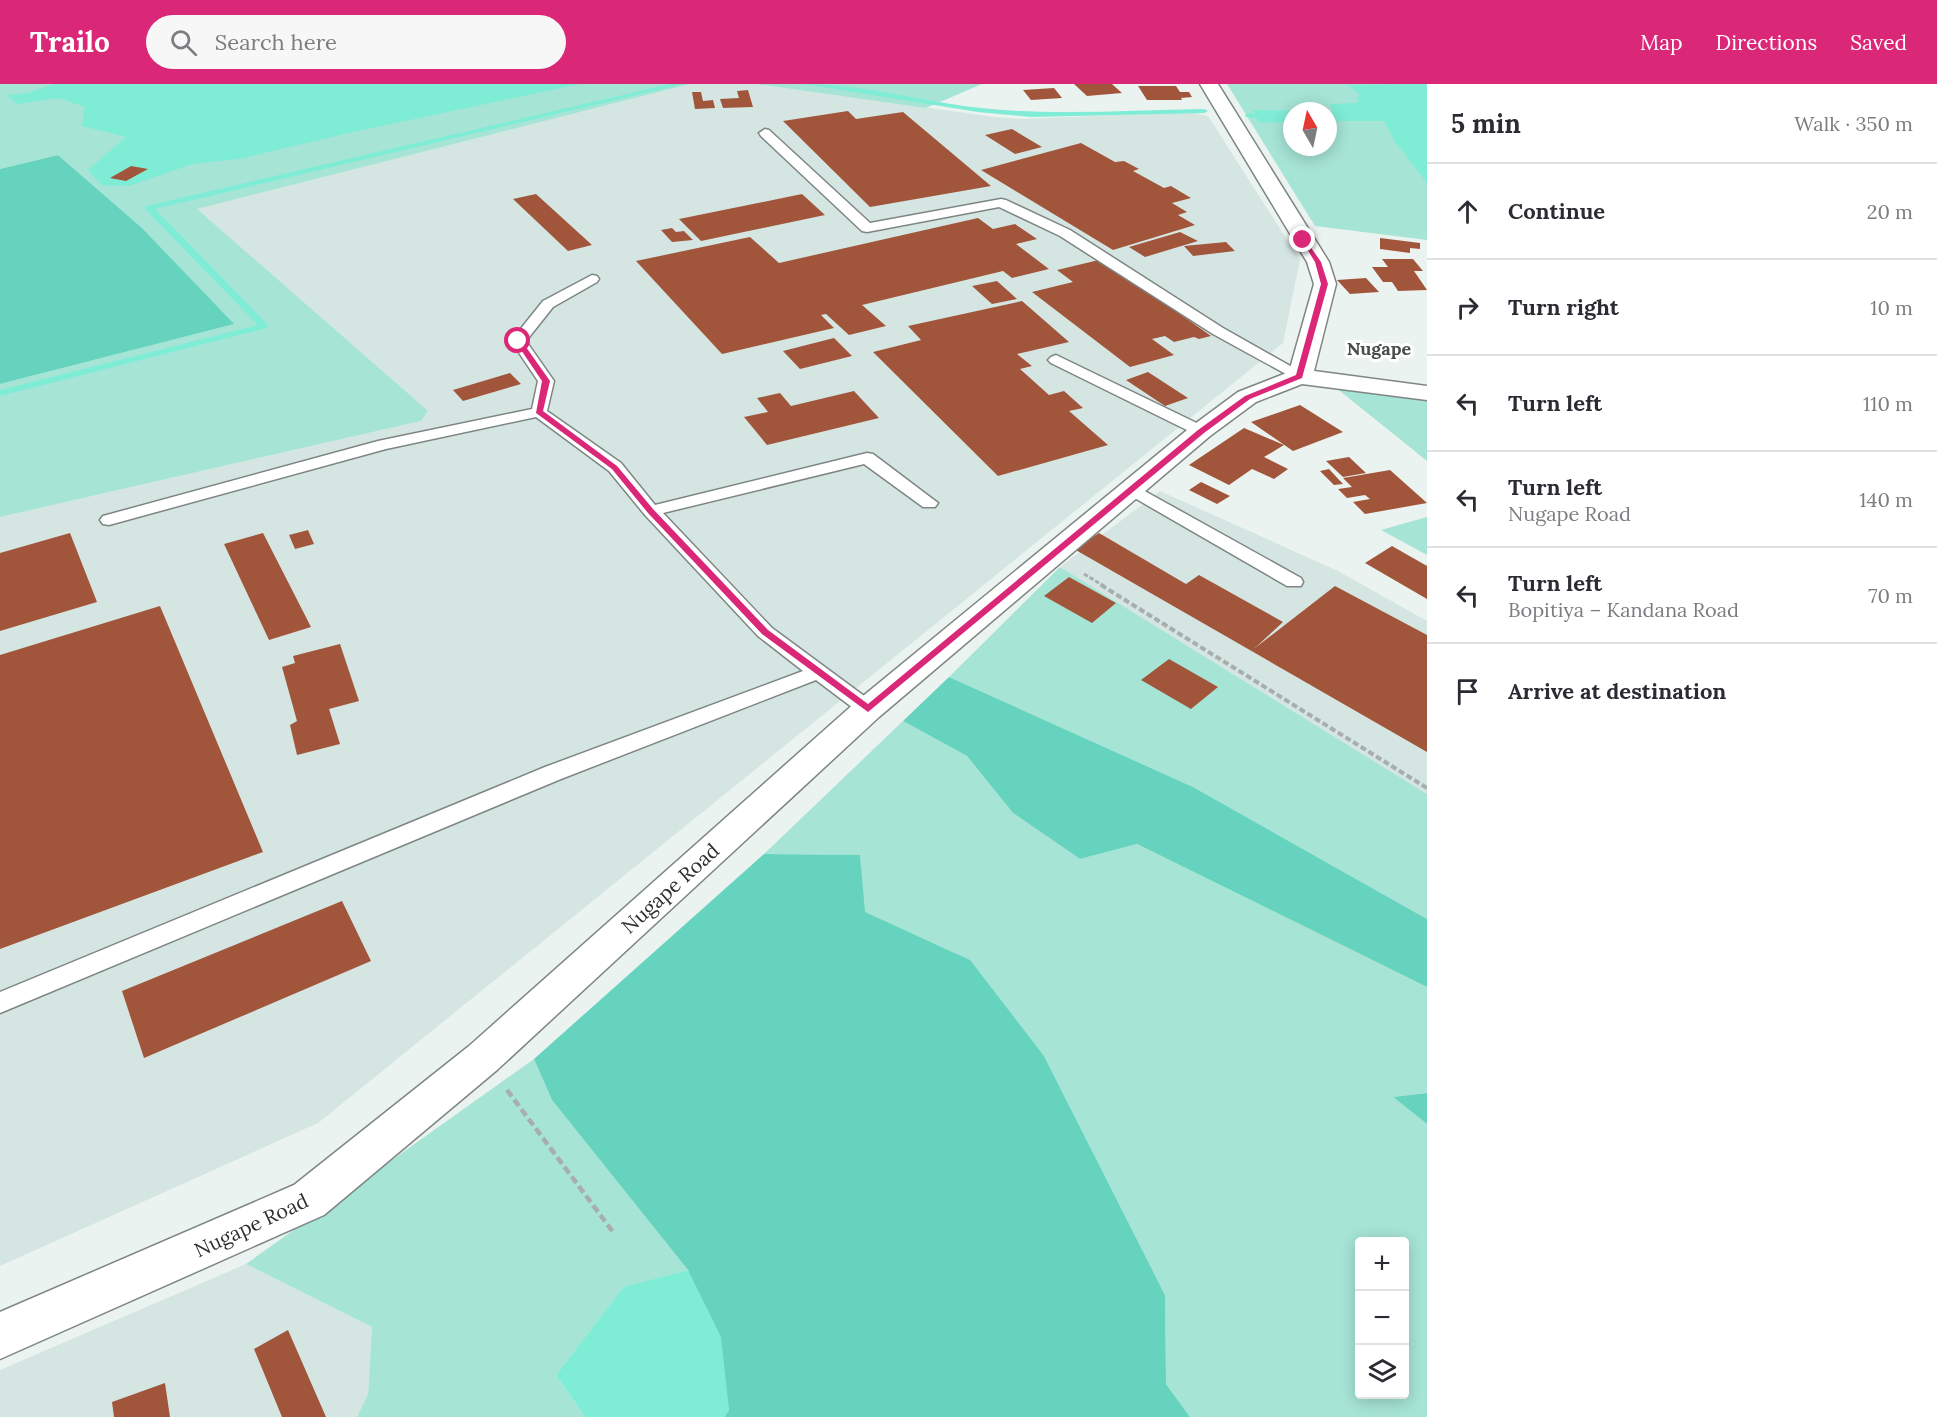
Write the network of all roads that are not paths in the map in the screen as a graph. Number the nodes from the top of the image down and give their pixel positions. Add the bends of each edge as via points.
1 (1209, 84) edge
2 (765, 133) dead end
3 (592, 279) dead end
4 (1056, 360) dead end
5 (1300, 376) junction
6 (1427, 393) edge
7 (539, 412) junction
8 (1201, 431) junction
9 (1132, 489) junction
10 (929, 503) dead end
11 (651, 511) junction
12 (108, 520) dead end
13 (1294, 582) dead end
14 (819, 672) junction
15 (868, 709) junction
16 (0, 1003) edge
17 (0, 1336) edge

1 - 5 main road via 1322,273 1325,284
2 - 5 lane via 867,228 1001,203 1065,232 1218,331
3 - 7 lane via 548,304 518,341 546,381
4 - 8 lane
5 - 6 main road
5 - 8 main road, Nugape Road via 1247,398
7 - 11 lane via 615,467
7 - 12 lane via 384,445
8 - 9 main road, Nugape Road
9 - 13 lane
9 - 15 main road, Nugape Road
10 - 11 lane via 867,458
11 - 14 lane via 765,632
14 - 15 lane
14 - 16 lane via 553,773
15 - 17 main road, Nugape Road via 483,1058 309,1200

